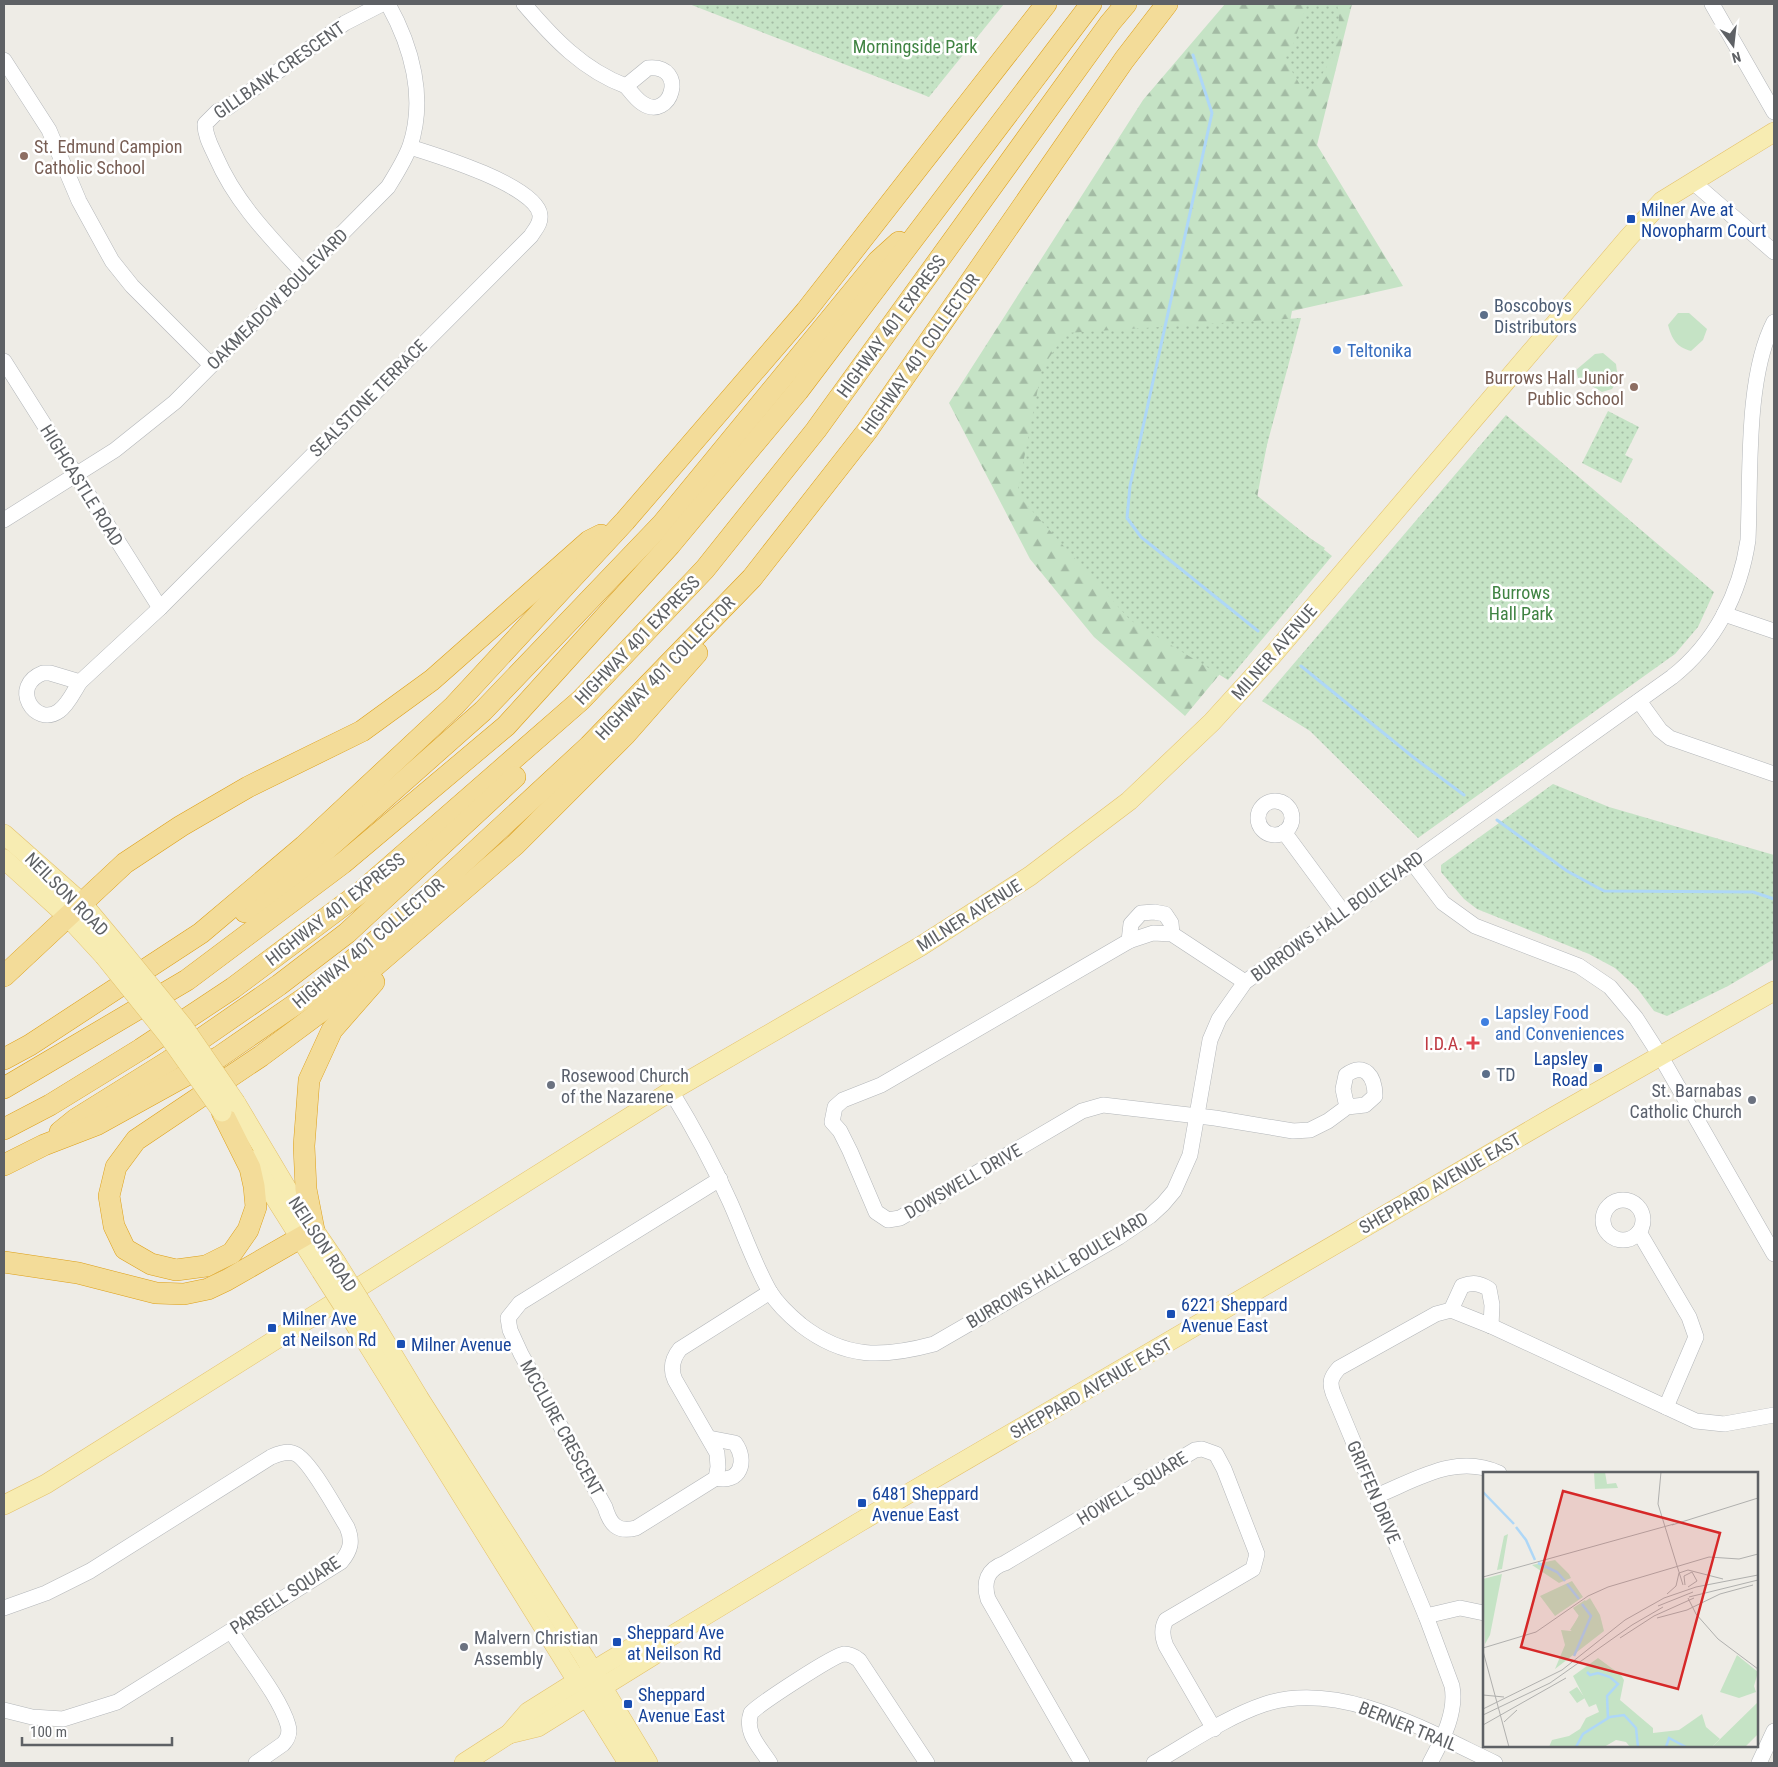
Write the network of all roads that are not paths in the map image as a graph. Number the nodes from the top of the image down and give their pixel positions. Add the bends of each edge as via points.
1 (382, 4) edge
2 (388, 4) edge
3 (524, 4) edge
4 (1046, 4) edge
5 (1092, 4) edge
6 (1126, 4) edge
7 (1167, 4) edge
8 (1712, 4) edge
9 (4, 60) edge
10 (626, 86) dead end
11 (1774, 112) edge
12 (1774, 132) edge
13 (410, 147) junction
14 (1693, 182) junction
15 (932, 214) junction
16 (1774, 252) edge
17 (303, 273) junction
18 (1774, 322) edge
19 (4, 361) edge
20 (211, 365) junction
21 (75, 475) junction
22 (4, 520) edge
23 (625, 521) junction
24 (752, 578) junction
25 (160, 608) junction
26 (1724, 614) junction
27 (1774, 632) edge
28 (80, 682) dead end
29 (581, 700) junction
30 (1639, 701) junction
31 (1774, 774) edge
32 (1284, 832) dead end
33 (4, 834) edge
34 (515, 846) junction
35 (4, 858) edge
36 (1412, 862) junction
37 (75, 910) junction
38 (1343, 912) junction
39 (201, 933) junction
40 (1172, 934) junction
41 (1129, 941) junction
42 (4, 976) edge
43 (1246, 982) junction
44 (1774, 991) edge
45 (1661, 1057) junction
46 (4, 1059) edge
47 (4, 1088) edge
48 (671, 1091) junction
49 (229, 1107) junction
50 (1347, 1107) dead end
51 (1197, 1115) junction
52 (4, 1129) edge
53 (44, 1145) junction
54 (4, 1165) edge
55 (720, 1179) junction
56 (1639, 1232) dead end
57 (306, 1234) junction
58 (1774, 1254) edge
59 (4, 1262) edge
60 (770, 1292) junction
61 (1451, 1310) junction
62 (1491, 1326) junction
63 (1666, 1407) junction
64 (1774, 1414) edge
65 (709, 1438) junction
66 (1495, 1472) edge
67 (716, 1478) junction
68 (1376, 1496) junction
69 (4, 1505) edge
70 (507, 1553) junction
71 (4, 1608) edge
72 (1483, 1613) edge
73 (1426, 1616) junction
74 (231, 1631) junction
75 (668, 1638) junction
76 (594, 1672) junction
77 (589, 1689) junction
78 (4, 1710) edge
79 (1214, 1729) junction
80 (1774, 1731) edge
81 (1442, 1738) junction
82 (256, 1763) edge
83 (464, 1763) edge
84 (628, 1763) edge
85 (648, 1763) edge
86 (770, 1763) edge
87 (927, 1763) edge
88 (1082, 1763) edge
89 (1154, 1763) edge
90 (1430, 1763) edge
91 (1495, 1763) edge
92 (1759, 1763) edge

1 - 17 street, GILLBANK CRESCENT via 345,23 227,108 211,116 205,124 212,148 237,198
2 - 13 street, OAKMEADOW BOULEVARD via 403,34 414,73 417,111
3 - 10 street via 547,31 592,71
4 - 23 highway via 806,311
5 - 15 highway, HIGHWAY 401 EXPRESS
6 - 29 highway, HIGHWAY 401 EXPRESS via 816,430 705,569
7 - 24 highway, HIGHWAY 401 COLLECTOR via 1124,60 867,431
8 - 11 street
9 - 20 street via 49,130 79,201 112,261 132,286
12 - 14 main road, MILNER AVENUE
13 - 17 street, OAKMEADOW BOULEVARD via 388,187
13 - 25 street, SEALSTONE TERRACE via 480,171 522,193 536,204 539,225
14 - 16 street
14 - 48 main road, MILNER AVENUE via 1662,201 1628,238 1272,657 1212,722 1129,801 1030,876 921,946
15 - 39 highway via 878,261 663,523 482,710 316,858 246,912
15 - 47 highway, HIGHWAY 401 EXPRESS via 798,391 682,530 506,726 343,863 187,980
17 - 20 street, OAKMEADOW BOULEVARD
18 - 26 street, BURROWS HALL BOULEVARD via 1763,344 1754,399 1748,540 1741,577
19 - 21 street, HIGHCASTLE ROAD
20 - 21 street, OAKMEADOW BOULEVARD via 150,423
21 - 22 street, OAKMEADOW BOULEVARD
21 - 25 street, HIGHCASTLE ROAD
23 - 37 highway via 589,541 432,680 362,731 248,787 181,826 125,863
23 - 39 highway via 454,706 304,846
24 - 34 highway via 726,622 625,735
24 - 53 highway, HIGHWAY 401 COLLECTOR via 589,746 400,921 319,988 219,1057 96,1125
25 - 28 street, SEALSTONE TERRACE
26 - 27 street
26 - 30 street, BURROWS HALL BOULEVARD via 1686,666
29 - 52 highway, HIGHWAY 401 EXPRESS via 361,892 240,982 141,1049
29 - 53 highway via 522,771 347,933 279,985 177,1056 76,1119
30 - 31 street via 1660,730 1670,738
30 - 36 street, BURROWS HALL BOULEVARD
32 - 38 street
33 - 37 main road, NEILSON ROAD
34 - 49 highway via 331,1004 136,1140 116,1167 109,1196 114,1226 125,1249 151,1264 176,1270 206,1266 232,1253 248,1230 256,1207 250,1168
34 - 57 highway via 503,867 369,987 332,1030 309,1080 304,1146
35 - 37 main road, NEILSON ROAD
36 - 38 street, BURROWS HALL BOULEVARD
36 - 45 street via 1443,903 1475,926 1579,966 1610,987 1636,1018
37 - 42 highway
37 - 49 main road, NEILSON ROAD, bridge via 183,1026
38 - 43 street, BURROWS HALL BOULEVARD
39 - 46 highway
40 - 41 street, DOWSWELL DRIVE via 1153,933
40 - 41 street via 1171,923 1165,914 1141,913 1131,924
40 - 43 street
41 - 51 street, DOWSWELL DRIVE via 881,1085 844,1100 835,1107 832,1122 850,1151 876,1212 888,1220 900,1218 1082,1111 1102,1105
43 - 51 street, BURROWS HALL BOULEVARD via 1219,1019 1210,1040
44 - 45 main road, SHEPPARD AVENUE EAST
45 - 58 street
45 - 75 main road, SHEPPARD AVENUE EAST via 858,1523
48 - 55 street, BURROWS HALL BOULEVARD
48 - 69 main road, MILNER AVENUE via 46,1484
49 - 57 main road, NEILSON ROAD
50 - 51 street, DOWSWELL DRIVE via 1310,1130
51 - 60 street, BURROWS HALL BOULEVARD via 1190,1155 1174,1190 1150,1216 934,1344 902,1352 873,1354 828,1343 786,1313
53 - 54 highway, HIGHWAY 401 COLLECTOR
55 - 60 street, BURROWS HALL BOULEVARD
55 - 67 street, MCCLURE CRESCENT via 520,1303 510,1313 508,1323 521,1354 605,1507 609,1522 615,1527 625,1530 636,1528
56 - 63 street via 1689,1317 1696,1337
57 - 59 highway via 208,1289 184,1294 156,1293 78,1273
57 - 70 main road, NEILSON ROAD, bridge via 419,1398
60 - 65 street via 688,1344 674,1357 672,1373
61 - 62 street
61 - 62 street via 1462,1286 1481,1284 1489,1289
61 - 68 street, GRIFFEN DRIVE via 1423,1321 1332,1375 1333,1393
62 - 63 street
63 - 64 street via 1709,1424 1743,1422
65 - 67 street via 717,1452
65 - 67 street, MCCLURE CRESCENT via 734,1443 740,1450 740,1470 736,1476 724,1480
66 - 68 street via 1462,1464 1444,1468
68 - 73 street, GRIFFEN DRIVE
70 - 76 main road, NEILSON ROAD
70 - 77 main road, NEILSON ROAD
71 - 74 street, PARSELL SQUARE via 46,1593 90,1571 271,1457 294,1453 304,1461 347,1527 350,1547 341,1562
72 - 73 street via 1460,1608
73 - 81 street, GRIFFEN DRIVE via 1454,1696
74 - 78 street, PARSELL SQUARE via 104,1707 63,1719 32,1717
74 - 82 street via 281,1708 288,1727 287,1740
75 - 76 main road, SHEPPARD AVENUE EAST via 646,1638
75 - 77 main road, SHEPPARD AVENUE EAST via 654,1655
76 - 77 main road, NEILSON ROAD
77 - 83 main road, SHEPPARD AVENUE EAST via 538,1727 509,1734
77 - 84 main road, NEILSON ROAD
77 - 85 main road, NEILSON ROAD
79 - 81 street, BERNER TRAIL via 1266,1704 1294,1698 1324,1697 1365,1706
79 - 88 street, HOWELL SQUARE via 1166,1646 1163,1626 1166,1620 1247,1573 1252,1569 1257,1554 1224,1469 1216,1454 1202,1448 995,1566 987,1577 988,1599
79 - 89 street, BERNER TRAIL
80 - 92 street
81 - 90 street, GRIFFEN DRIVE
81 - 91 street, BERNER TRAIL
86 - 87 street via 749,1732 747,1724 751,1712 845,1654 858,1660

